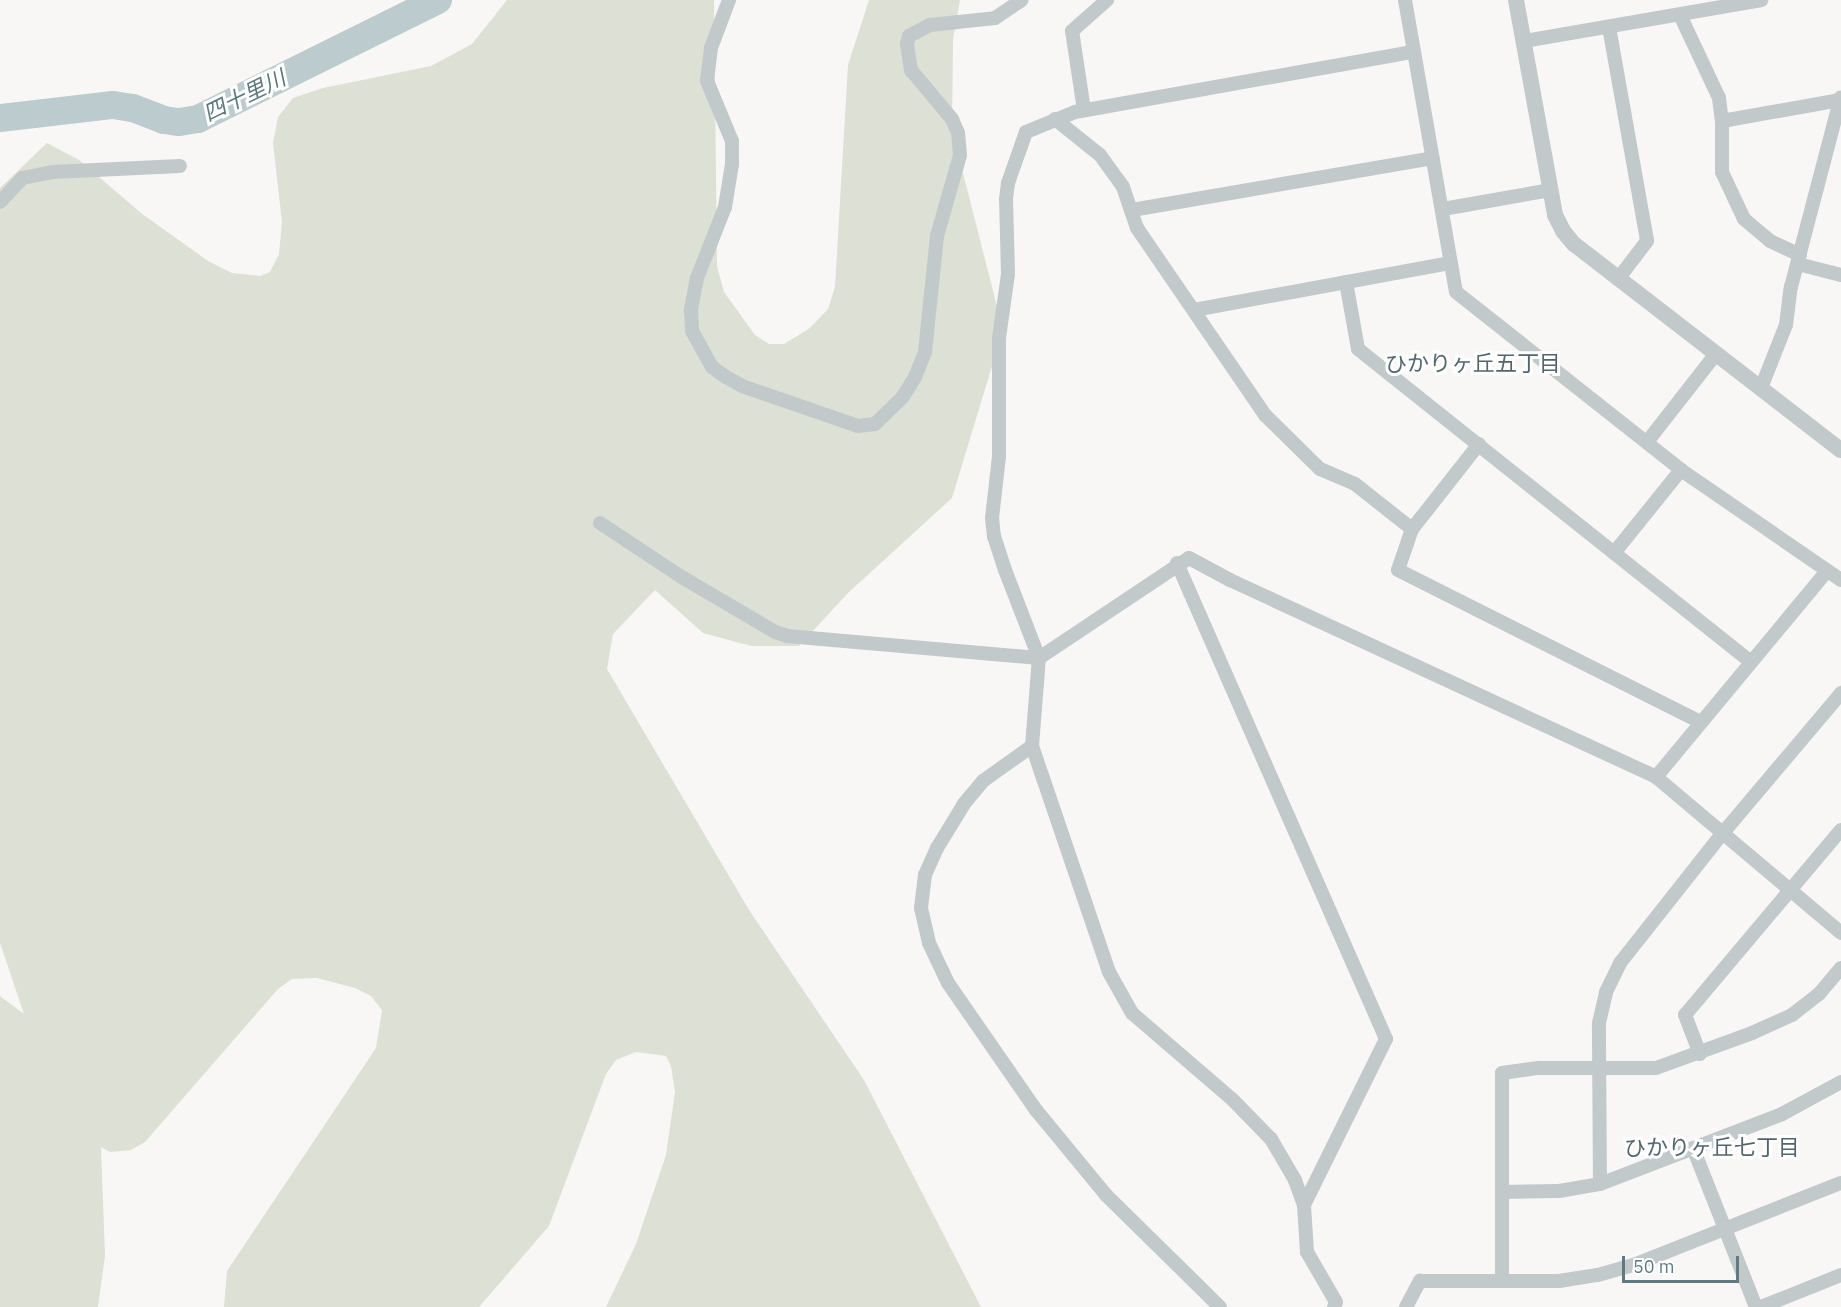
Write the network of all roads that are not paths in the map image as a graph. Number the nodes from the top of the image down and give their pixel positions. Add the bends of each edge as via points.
1 (729, 0) edge
2 (1022, 0) edge
3 (1107, 0) edge
4 (1405, 0) edge
5 (1516, 0) edge
6 (1761, 0) edge
7 (1680, 15) junction
8 (1610, 27) junction
9 (1524, 41) junction
10 (1413, 52) junction
11 (1840, 98) edge
12 (1084, 110) junction
13 (1055, 119) junction
14 (1722, 121) junction
15 (1433, 158) junction
16 (180, 166) dead end
17 (1551, 190) junction
18 (0, 202) edge
19 (1443, 209) junction
20 (1132, 210) junction
21 (1799, 259) junction
22 (1451, 263) junction
23 (1841, 275) edge
24 (1618, 279) junction
25 (1346, 282) junction
26 (1194, 310) junction
27 (1715, 355) junction
28 (1761, 388) junction
29 (1647, 442) junction
30 (1479, 444) junction
31 (1841, 450) edge
32 (1681, 470) junction
33 (600, 523) dead end
34 (1412, 528) junction
35 (1614, 553) junction
36 (1177, 563) junction
37 (1827, 571) junction
38 (1841, 580) edge
39 (1039, 658) junction
40 (1751, 662) junction
41 (1841, 693) edge
42 (1700, 722) junction
43 (1032, 746) junction
44 (1656, 777) junction
45 (1841, 830) edge
46 (1722, 834) junction
47 (1790, 891) junction
48 (1841, 933) edge
49 (1841, 968) edge
50 (1700, 1054) junction
51 (1598, 1069) junction
52 (1841, 1082) edge
53 (1693, 1148) junction
54 (1841, 1183) edge
55 (1600, 1184) junction
56 (1502, 1192) junction
57 (1304, 1205) junction
58 (1725, 1229) junction
59 (1841, 1275) edge
60 (1502, 1281) junction
61 (1220, 1307) edge
62 (1334, 1307) edge
63 (1406, 1307) edge
64 (1756, 1307) edge
65 (1761, 1307) edge

1 - 2 street via 711,48 707,81 732,141 732,165 725,207 697,278 692,331 712,367 734,382 858,426 875,424 902,398 925,352 937,236 960,155 952,119 911,69 909,36 930,25 995,18
3 - 12 street via 1072,31
4 - 10 street
5 - 9 street
6 - 7 street
7 - 8 street
7 - 14 street via 1719,98
8 - 9 street
8 - 24 street via 1647,241
9 - 17 street
10 - 12 street
10 - 15 street
11 - 14 street
11 - 21 street
12 - 13 street
13 - 20 street via 1100,155 1123,187
13 - 39 street via 1026,132 1008,183 1008,274 999,338 999,457 993,518 994,537
14 - 21 street via 1722,172 1744,219
15 - 19 street
15 - 20 street
16 - 18 street via 53,172 22,178
17 - 19 street
17 - 24 street via 1563,231
19 - 22 street
20 - 26 street via 1137,228
21 - 23 street
21 - 28 street via 1786,325
22 - 25 street
22 - 29 street via 1456,292
24 - 27 street
25 - 26 street
25 - 30 street via 1358,350
26 - 34 street via 1265,415 1320,469 1355,484
27 - 28 street
27 - 29 street
28 - 31 street
29 - 32 street
30 - 34 street
30 - 35 street
32 - 35 street
32 - 37 street
33 - 39 street via 680,576 787,636
34 - 42 street via 1398,570
35 - 40 street
36 - 39 street
36 - 44 street via 1189,558
36 - 57 street via 1386,1039
37 - 38 street
37 - 40 street
39 - 43 street
40 - 42 street
41 - 46 street
42 - 44 street
43 - 57 street via 1109,972 1132,1013 1233,1100 1271,1139 1295,1180
43 - 61 street via 983,781 937,848 925,875 921,908 929,943 948,983 1036,1110 1106,1195
44 - 46 street
45 - 47 street
46 - 47 street
46 - 51 street via 1620,963 1606,992 1599,1023
47 - 48 street
47 - 50 street via 1686,1016
49 - 50 street via 1819,994 1792,1015
50 - 51 street via 1656,1068
51 - 55 street
51 - 56 street via 1539,1068 1502,1073
52 - 53 street via 1782,1114
53 - 55 street
53 - 58 street
54 - 58 street
55 - 56 street via 1559,1191
56 - 60 street
57 - 62 street via 1307,1252 1336,1302
58 - 60 street via 1598,1275 1559,1281
58 - 64 street
59 - 65 street
60 - 63 street via 1420,1281

